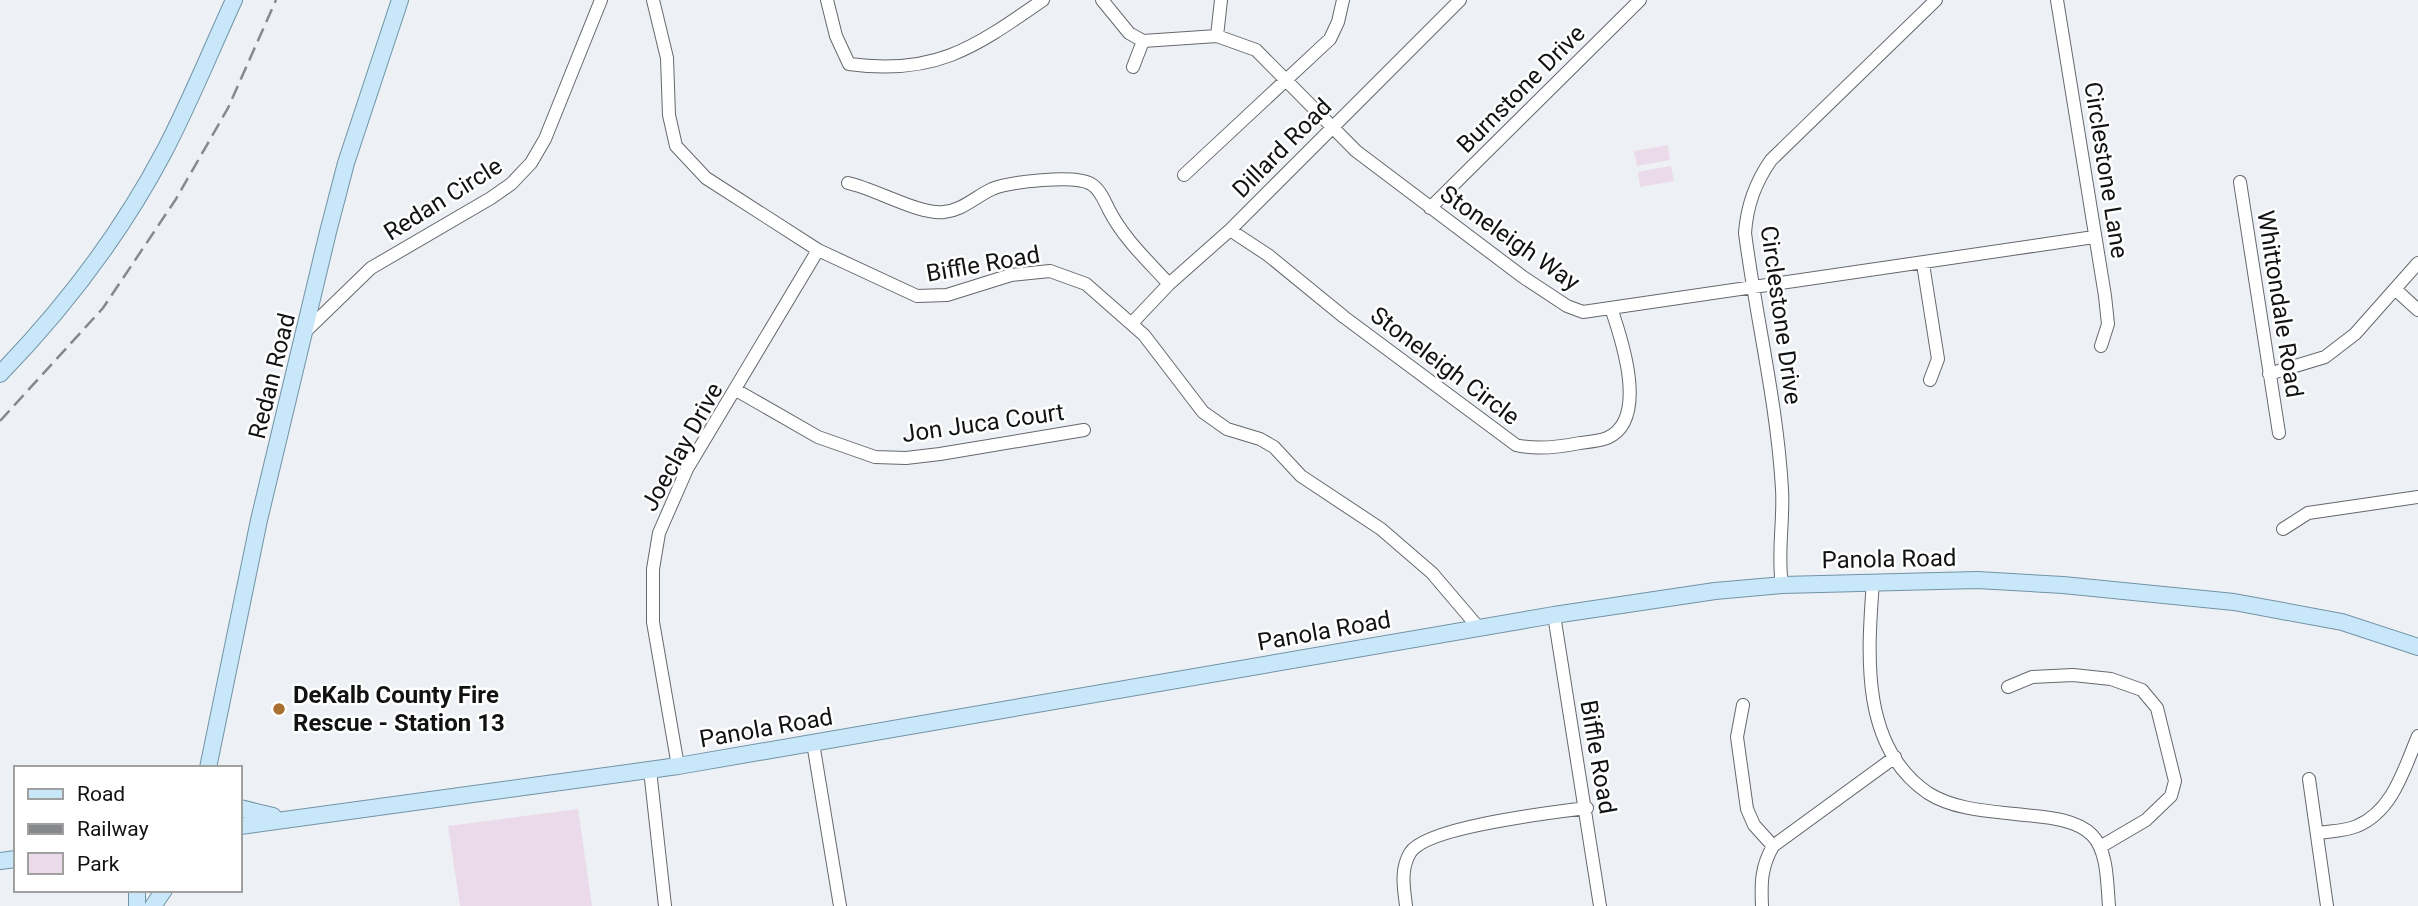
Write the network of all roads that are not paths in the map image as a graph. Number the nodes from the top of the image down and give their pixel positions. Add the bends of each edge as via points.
1 (234, 0) edge
2 (400, 0) edge
3 (601, 0) edge
4 (653, 0) edge
5 (827, 0) edge
6 (1043, 0) edge
7 (1102, 0) edge
8 (1222, 0) edge
9 (1343, 0) edge
10 (1460, 0) edge
11 (1640, 0) edge
12 (1936, 0) edge
13 (2057, 0) edge
14 (1217, 36) junction
15 (1143, 41) junction
16 (1133, 67) dead end
17 (1285, 81) junction
18 (1332, 127) junction
19 (1184, 175) dead end
20 (2240, 182) dead end
21 (848, 183) dead end
22 (1430, 208) junction
23 (1230, 230) junction
24 (2094, 237) junction
25 (818, 250) junction
26 (2418, 262) edge
27 (1923, 264) junction
28 (1169, 284) junction
29 (1752, 288) junction
30 (2395, 289) junction
31 (1611, 308) junction
32 (2418, 310) edge
33 (1132, 323) junction
34 (306, 331) junction
35 (2101, 346) dead end
36 (2269, 373) junction
37 (0, 374) edge
38 (1930, 380) dead end
39 (736, 390) junction
40 (1084, 430) dead end
41 (2279, 433) dead end
42 (2418, 497) edge
43 (2283, 529) dead end
44 (1873, 581) junction
45 (1782, 585) junction
46 (1554, 615) junction
47 (1478, 628) junction
48 (2418, 647) edge
49 (2008, 687) dead end
50 (1743, 705) dead end
51 (215, 734) junction
52 (2418, 736) edge
53 (813, 743) junction
54 (1895, 757) junction
55 (208, 766) edge
56 (221, 766) edge
57 (678, 766) junction
58 (650, 770) junction
59 (2309, 779) dead end
60 (1587, 808) junction
61 (242, 809) edge
62 (300, 817) junction
63 (242, 826) edge
64 (2319, 833) junction
65 (1773, 846) junction
66 (2100, 847) junction
67 (665, 906) edge
68 (840, 906) edge
69 (1406, 906) edge
70 (1600, 906) edge
71 (1762, 906) edge
72 (2109, 906) edge
73 (2327, 906) edge

1 - 37 main road via 165,149 128,213 76,285
2 - 34 main road, Redan Road via 346,163
3 - 34 street, Redan Circle via 531,163 491,198 371,268
4 - 25 street, Biffle Road via 667,58 668,114 676,146 706,177
5 - 6 street via 849,64 880,69 937,61 974,47
7 - 15 street via 1129,33
8 - 14 street
9 - 17 street via 1330,39
10 - 18 street, Dillard Road
11 - 22 street, Burnstone Drive
12 - 29 street, Circlestone Drive via 1771,160 1756,181 1745,233
13 - 24 street, Circlestone Lane
14 - 15 street, Stoneleigh Way
14 - 17 street, Stoneleigh Way via 1256,50
15 - 16 street
17 - 18 street, Stoneleigh Way
17 - 19 street
18 - 22 street, Stoneleigh Way
18 - 23 street, Dillard Road
20 - 36 street, Whittondale Road
21 - 28 street via 942,213 993,188 1067,178 1091,184 1121,233
22 - 31 street, Stoneleigh Way via 1567,306 1583,312
23 - 28 street, Dillard Road
23 - 31 street, Stoneleigh Circle via 1516,444 1530,448 1608,438 1619,429 1630,409 1628,375
24 - 27 street, Stoneleigh Way
24 - 35 street, Circlestone Lane via 2108,324
25 - 33 street, Biffle Road via 917,296 947,295 1012,275 1065,274 1086,284
25 - 39 street, Joeclay Drive
26 - 30 street
27 - 29 street, Stoneleigh Way
27 - 38 street via 1938,359
28 - 33 street, Dillard Road
29 - 31 street, Stoneleigh Way
29 - 45 street, Circlestone Drive via 1771,388 1782,490
30 - 32 street
30 - 36 street via 2355,334 2325,358
33 - 47 street, Biffle Road via 1203,412 1227,429 1274,447 1301,475 1381,529 1432,573
34 - 51 main road, Redan Road via 259,520
36 - 41 street, Whittondale Road
39 - 40 street, Jon Juca Court via 818,437 875,457 918,457
39 - 57 street, Joeclay Drive via 670,502 653,569 653,622
42 - 43 street via 2308,513
44 - 45 main road, Panola Road
44 - 48 main road, Panola Road via 1977,580 2234,602 2342,622
44 - 54 street via 1869,676 1879,724
45 - 46 main road, Panola Road
46 - 47 main road, Panola Road
46 - 60 street, Biffle Road
47 - 53 main road, Panola Road
49 - 66 street via 2032,677 2073,675 2110,680 2142,690 2157,708 2175,782 2171,796 2146,820
50 - 65 street via 1737,737 1748,809 1754,825
51 - 55 main road, Redan Road
51 - 56 main road
52 - 64 street via 2389,801 2378,813 2356,827
53 - 57 main road, Panola Road
53 - 68 street
54 - 65 street
54 - 66 street via 1928,793 1956,805 2060,820 2083,828
57 - 58 main road, Panola Road
58 - 62 main road, Panola Road
58 - 67 street
59 - 64 street
60 - 69 street via 1432,836 1411,852 1403,874
60 - 70 street, Biffle Road
61 - 62 main road
62 - 63 main road, Panola Road
64 - 73 street
65 - 71 street via 1761,880
66 - 72 street

